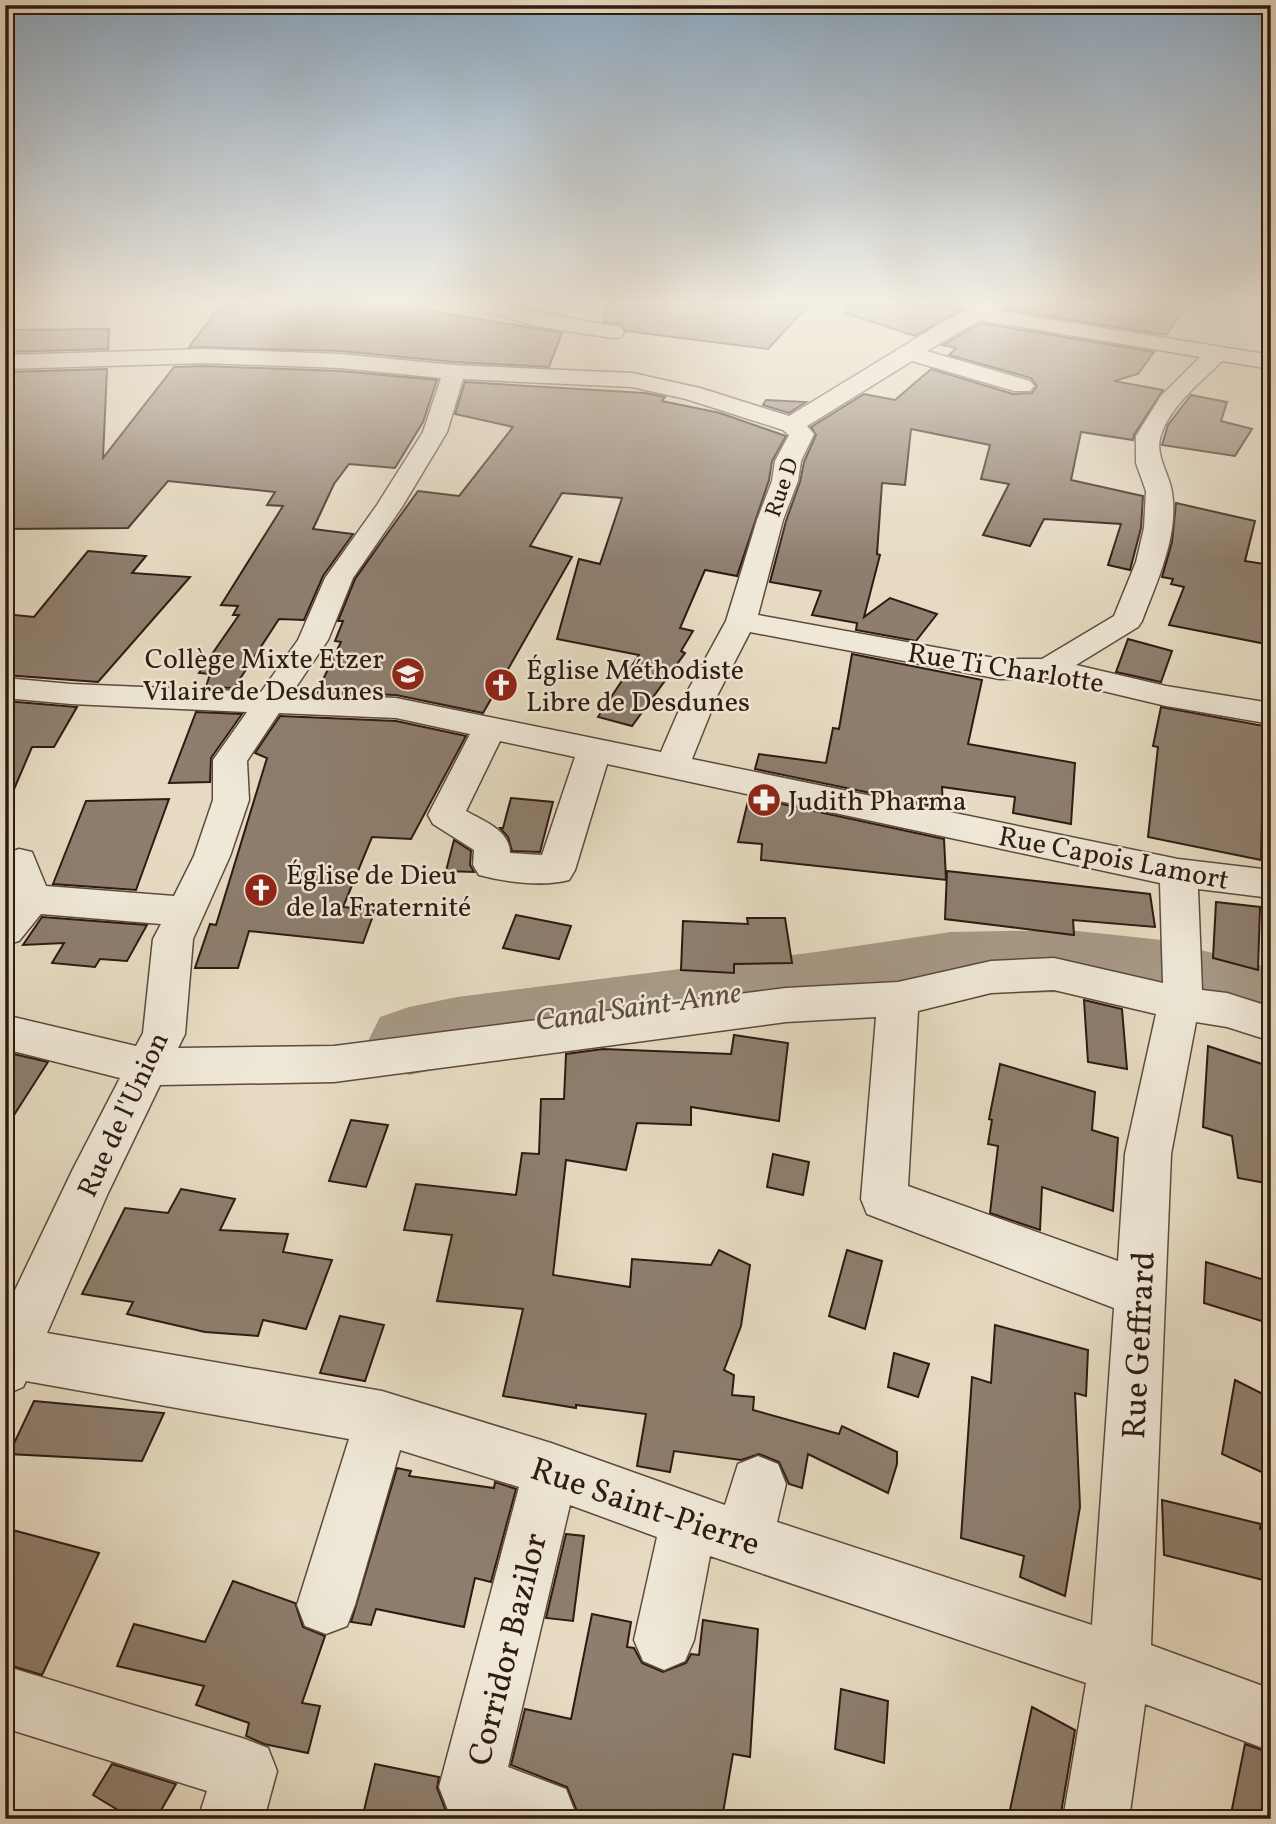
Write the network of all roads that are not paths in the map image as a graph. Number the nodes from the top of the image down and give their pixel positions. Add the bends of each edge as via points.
1 (448, 391) edge
2 (683, 391) edge
3 (848, 391) edge
4 (1179, 391) edge
5 (792, 425) junction
6 (741, 621) junction
7 (1048, 668) junction
8 (5, 688) edge
9 (270, 701) junction
10 (1271, 714) edge
11 (489, 729) junction
12 (594, 752) junction
13 (671, 768) junction
14 (19, 862) dead end
15 (1178, 873) junction
16 (1271, 884) edge
17 (32, 899) junction
18 (186, 911) junction
19 (5, 930) edge
20 (1182, 986) junction
21 (898, 999) junction
22 (1271, 1024) edge
23 (5, 1032) edge
24 (156, 1052) junction
25 (1140, 1293) junction
26 (8, 1357) edge
27 (382, 1418) junction
28 (551, 1470) junction
29 (758, 1484) dead end
30 (689, 1521) junction
31 (745, 1540) junction
32 (327, 1605) dead end
33 (664, 1640) dead end
34 (1120, 1664) junction
35 (5, 1697) edge
36 (1271, 1720) edge
37 (231, 1819) edge
38 (542, 1819) edge
39 (1096, 1819) edge

1 - 9 street, Rue de l'Union via 435,432 339,578 313,640
2 - 5 street
3 - 5 street, Rue D
4 - 7 street via 1147,436 1149,463 1159,491 1158,528 1127,621
5 - 6 street, Rue D via 802,434 788,461
6 - 7 street, Rue Ti Charlotte via 999,669
6 - 13 street, Rue D via 702,694
7 - 10 street, Rue Ti Charlotte via 1166,696
8 - 9 street, Rue Capois Lamort
9 - 11 street, Rue Capois Lamort via 396,708
9 - 18 street, Rue de l'Union via 230,760 231,800
11 - 12 street, Rue Capois Lamort
11 - 12 street via 446,815 492,844 492,865 556,870
12 - 13 street, Rue Capois Lamort
13 - 15 street, Rue Capois Lamort
14 - 17 street
15 - 16 street, Rue Capois Lamort
15 - 20 street, Rue Geffrard
17 - 18 street
17 - 19 street
18 - 24 street, Rue de l'Union via 173,939
20 - 21 street via 1054,974 991,977
20 - 22 street via 1227,1010
20 - 25 street, Rue Geffrard via 1148,1154
21 - 24 street via 786,1005 334,1064
21 - 25 street via 884,1199
23 - 24 street
24 - 26 street, Rue de l'Union
25 - 34 street, Rue Geffrard
26 - 27 street, Rue Saint-Pierre
27 - 28 street, Rue Saint-Pierre
27 - 32 street
28 - 30 street, Rue Saint-Pierre
28 - 38 street, Corridor Bazilor via 471,1787 543,1812
29 - 31 street
30 - 31 street, Rue Saint-Pierre
30 - 33 street
31 - 34 street, Rue Saint-Pierre
34 - 36 street, Rue Saint-Pierre
34 - 39 street, Rue Geffrard
35 - 37 street via 245,1771

